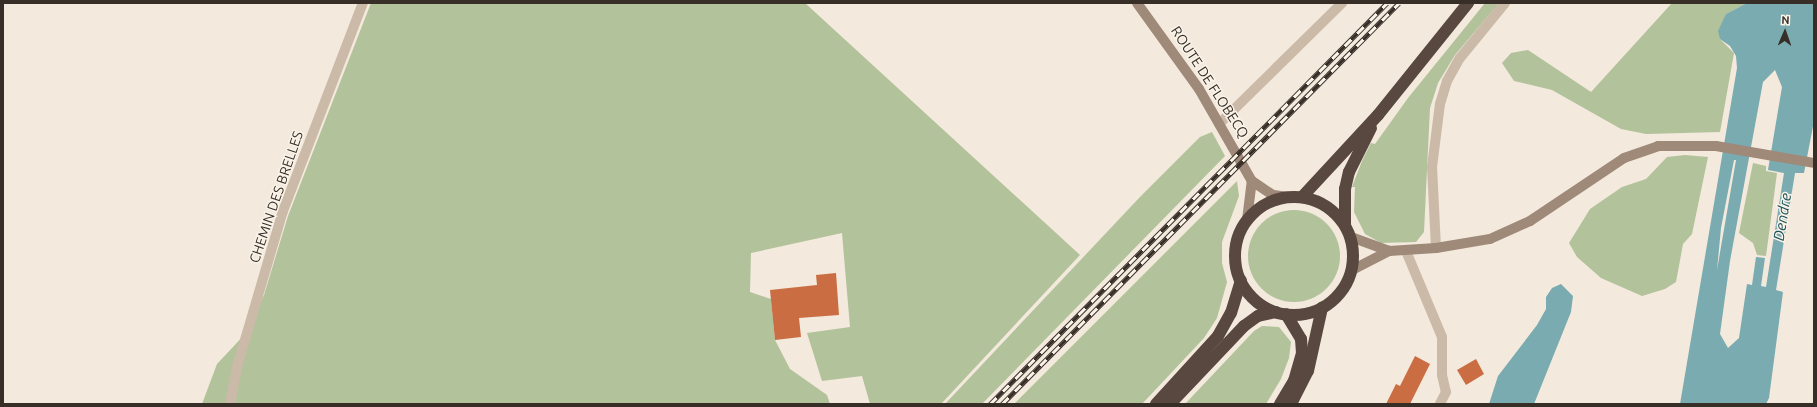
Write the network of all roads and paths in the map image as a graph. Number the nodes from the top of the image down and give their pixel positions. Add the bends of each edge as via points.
1 (363, 3) edge
2 (1137, 3) edge
3 (1342, 3) edge
4 (1468, 3) edge
5 (1505, 3) edge
6 (1378, 115) junction
7 (1219, 124) junction
8 (1814, 163) edge
9 (1252, 181) junction
10 (1289, 197) junction
11 (1302, 197) junction
12 (1247, 220) junction
13 (1345, 225) junction
14 (1351, 237) junction
15 (1436, 248) junction
16 (1389, 251) junction
17 (1406, 251) junction
18 (1352, 270) junction
19 (1241, 280) junction
20 (1322, 308) junction
21 (1281, 313) junction
22 (230, 404) edge
23 (1156, 404) edge
24 (1170, 404) edge
25 (1280, 404) edge
26 (1291, 404) edge
27 (1440, 404) edge

1 - 22 street, CHEMIN DES BRELLES via 283,211 237,367
2 - 7 street, ROUTE DE FLOBECQ via 1175,53
3 - 7 street
4 - 6 highway
5 - 15 street via 1460,58 1447,81 1440,104 1432,167
6 - 11 highway
6 - 13 highway via 1350,172 1344,197
7 - 9 street, ROUTE DE FLOBECQ
8 - 15 street via 1716,146 1671,144 1644,150 1624,158 1530,221 1512,230 1490,239
9 - 10 street, ROUTE DE FLOBECQ via 1273,195
9 - 12 street
10 - 11 highway
10 - 12 highway via 1273,200
11 - 13 highway via 1327,206
12 - 19 highway via 1236,243 1236,268
13 - 14 highway
14 - 16 street
14 - 18 highway
15 - 17 street
16 - 17 street
16 - 18 street
17 - 27 street via 1442,337 1442,376 1446,392
18 - 20 highway via 1342,291
19 - 21 highway via 1255,300
19 - 23 highway via 1231,313 1218,336
20 - 21 highway via 1299,314
20 - 26 highway via 1308,371
21 - 24 highway via 1258,316 1244,326
21 - 25 highway via 1301,339 1302,353 1294,381

